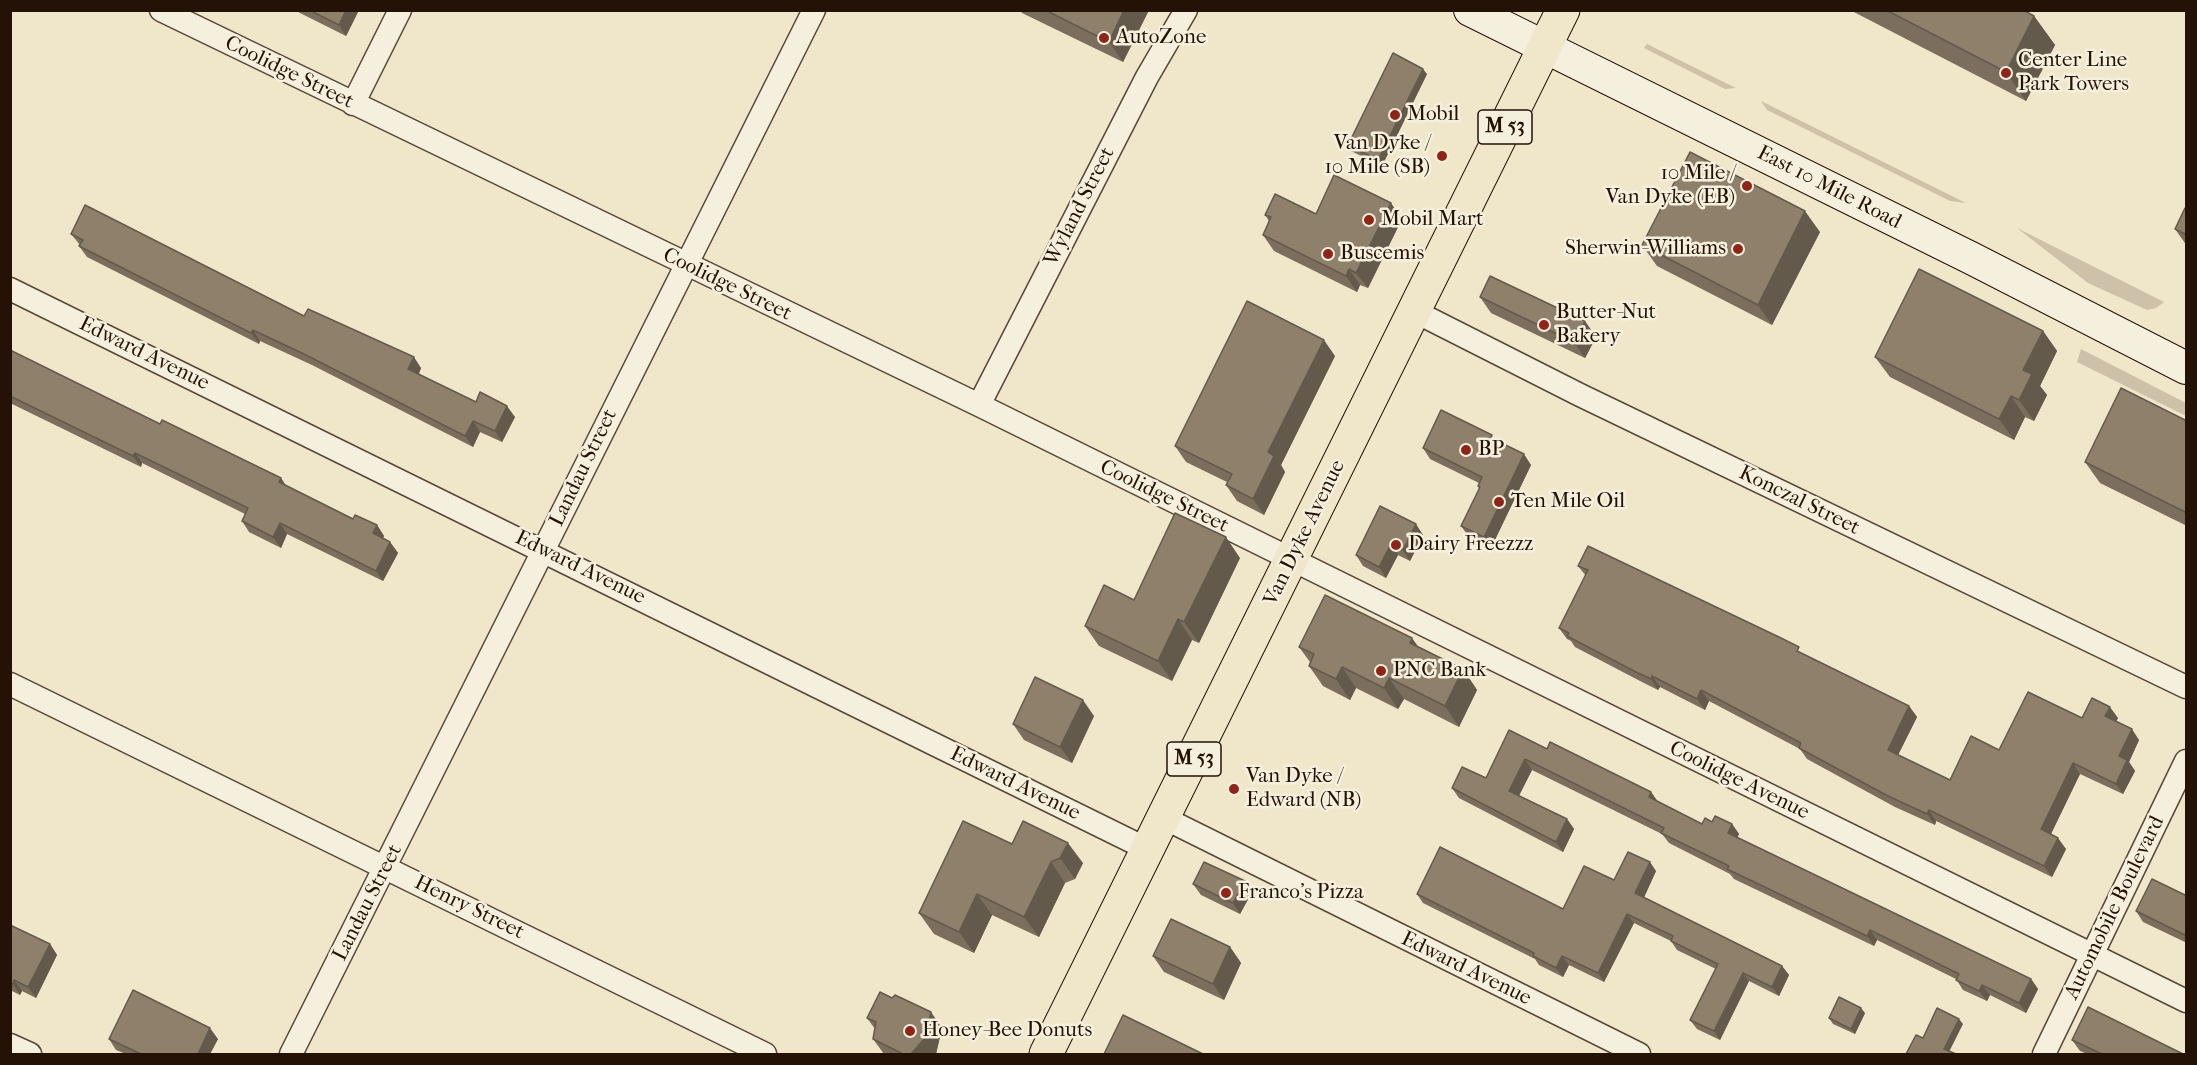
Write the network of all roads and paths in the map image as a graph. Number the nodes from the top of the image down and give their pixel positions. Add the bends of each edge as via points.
1 (161, 10) edge
2 (400, 10) edge
3 (814, 10) edge
4 (1186, 10) edge
5 (1470, 10) edge
6 (1563, 10) edge
7 (1546, 47) junction
8 (353, 104) junction
9 (684, 264) junction
10 (10, 289) edge
11 (1413, 311) junction
12 (2187, 368) edge
13 (979, 405) junction
14 (544, 549) junction
15 (1292, 560) junction
16 (10, 684) edge
17 (2187, 687) edge
18 (2187, 761) edge
19 (1164, 819) junction
20 (1149, 850) junction
21 (386, 867) junction
22 (2093, 955) junction
23 (2187, 1001) edge
24 (10, 1045) edge
25 (30, 1054) edge
26 (291, 1054) edge
27 (765, 1054) edge
28 (1046, 1054) edge
29 (1639, 1054) edge
30 (2044, 1054) edge

1 - 8 street, Coolidge Street
2 - 8 street
3 - 9 street, Landau Street
4 - 13 street, Wyland Street via 1147,77
5 - 7 main road, East 10 Mile Road
6 - 7 main road, Van Dyke Avenue / M 53
7 - 11 main road, Van Dyke Avenue / M 53
7 - 12 main road, East 10 Mile Road
8 - 9 street, Coolidge Street
9 - 13 street, Coolidge Street
9 - 14 street, Landau Street
10 - 14 street, Edward Avenue
11 - 15 main road, Van Dyke Avenue / M 53
11 - 17 street, Konczal Street
13 - 15 street, Coolidge Street
14 - 20 street, Edward Avenue
14 - 21 street, Landau Street
15 - 19 main road, Van Dyke Avenue / M 53
15 - 22 street, Coolidge Avenue
16 - 21 street, Henry Street
18 - 22 street, Automobile Boulevard
19 - 20 main road, Van Dyke Avenue / M 53
19 - 29 street, Edward Avenue
20 - 28 main road, Van Dyke Avenue / M 53
21 - 26 street, Landau Street
21 - 27 street, Henry Street
22 - 23 street, Coolidge Avenue
22 - 30 street, Automobile Boulevard
24 - 25 street

